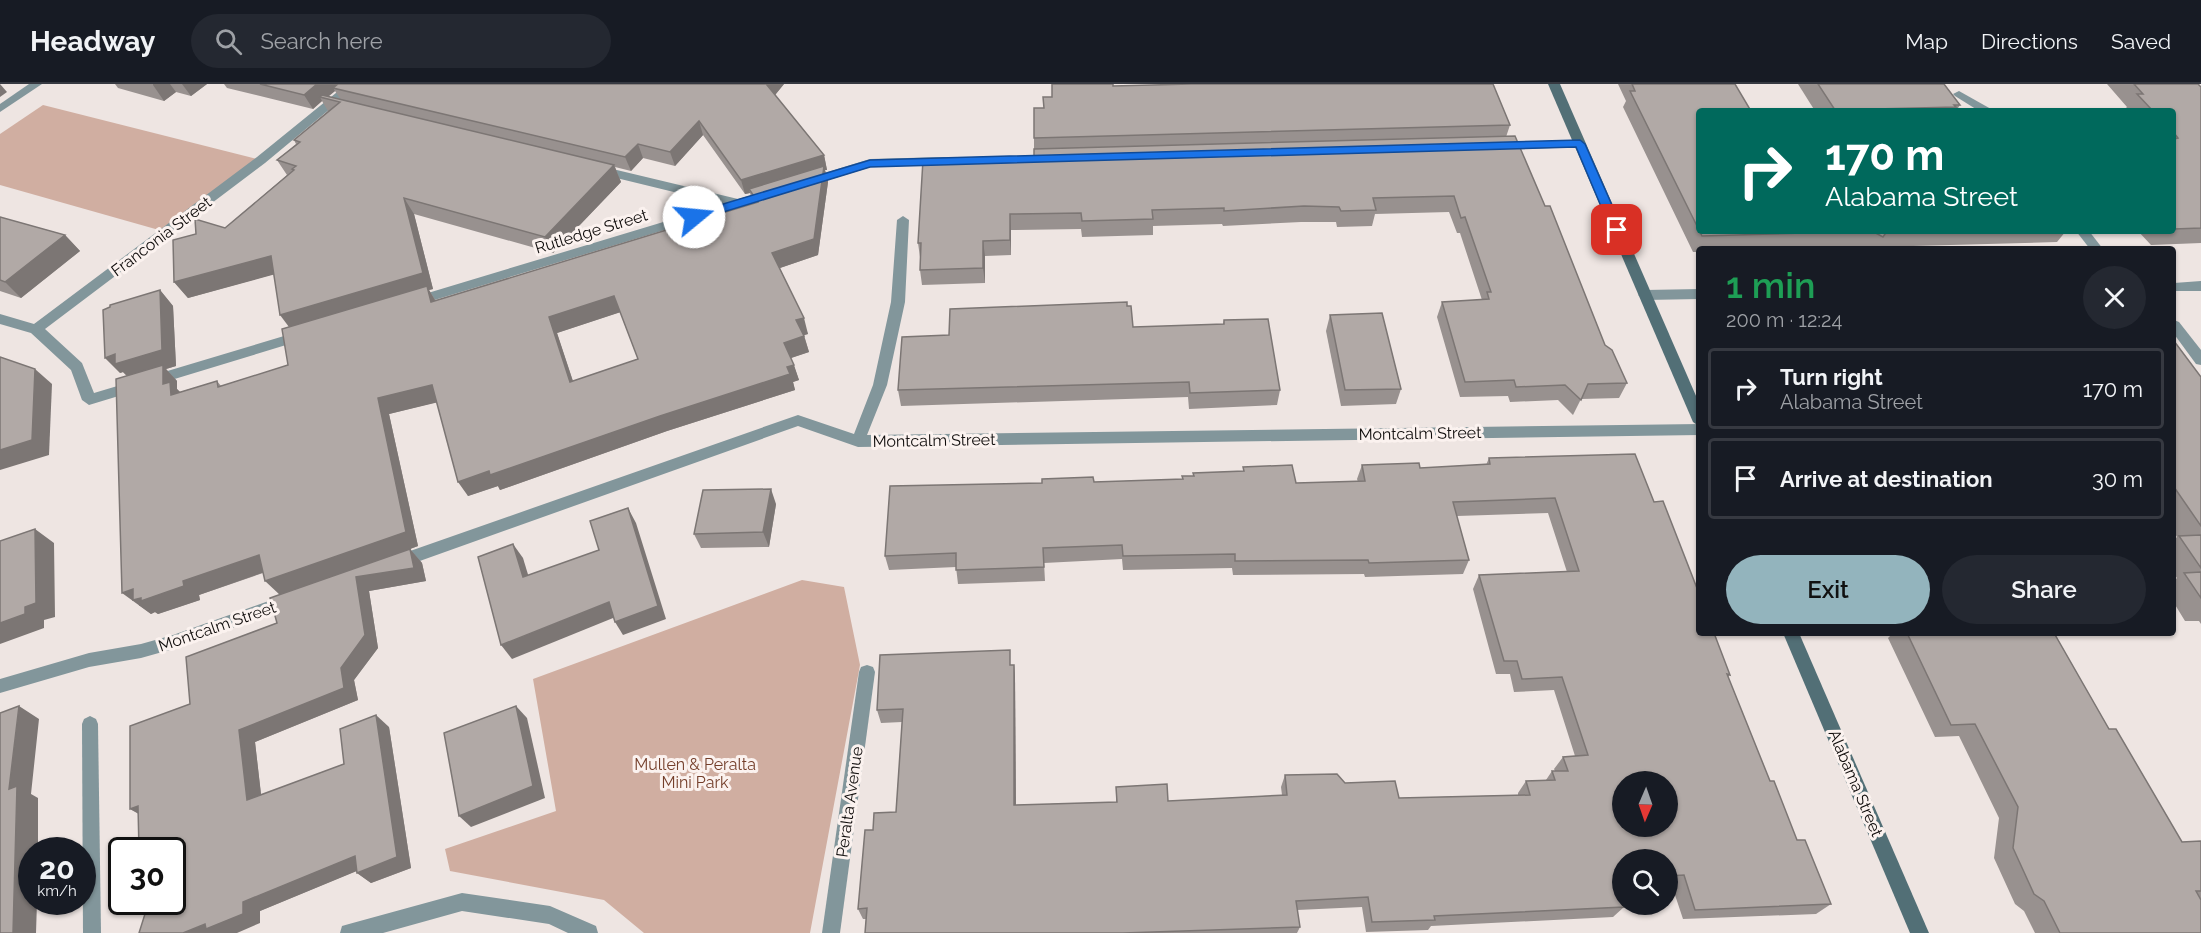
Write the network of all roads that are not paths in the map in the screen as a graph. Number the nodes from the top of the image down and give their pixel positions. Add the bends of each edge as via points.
1 (36, 84) edge
2 (354, 84) edge
3 (1554, 84) edge
4 (1959, 94) dead end
5 (1982, 108) edge
6 (0, 109) edge
7 (1580, 144) junction
8 (1484, 146) edge
9 (954, 161) edge
10 (591, 168) edge
11 (738, 203) junction
12 (903, 220) dead end
13 (2084, 234) edge
14 (2094, 246) edge
15 (2201, 286) edge
16 (2176, 287) edge
17 (1696, 294) edge
18 (1645, 295) junction
19 (397, 307) edge
20 (0, 319) edge
21 (36, 329) junction
22 (2176, 329) edge
23 (317, 331) edge
24 (2201, 360) edge
25 (1696, 413) edge
26 (1696, 429) edge
27 (858, 441) junction
28 (385, 567) edge
29 (307, 595) edge
30 (1792, 636) edge
31 (867, 672) dead end
32 (0, 686) edge
33 (90, 724) dead end
34 (92, 933) edge
35 (349, 933) edge
36 (588, 933) edge
37 (831, 933) edge
38 (1920, 933) edge

1 - 6 street
2 - 21 street, Franconia Street via 334,107
3 - 7 street
4 - 5 street
7 - 8 street
7 - 18 street
9 - 11 street, Rutledge Street via 870,163
10 - 11 street
11 - 19 street, Rutledge Street
12 - 27 street via 898,302 880,385
13 - 14 street
15 - 16 street
17 - 18 street
18 - 25 street
20 - 21 street
21 - 23 street via 77,367 89,400
22 - 24 street
26 - 27 street, Montcalm Street
27 - 28 street, Montcalm Street via 798,420
29 - 32 street, Montcalm Street via 173,642 89,660
30 - 38 street, Alabama Street
31 - 37 street, Peralta Avenue
33 - 34 street
35 - 36 street via 462,902 550,915

